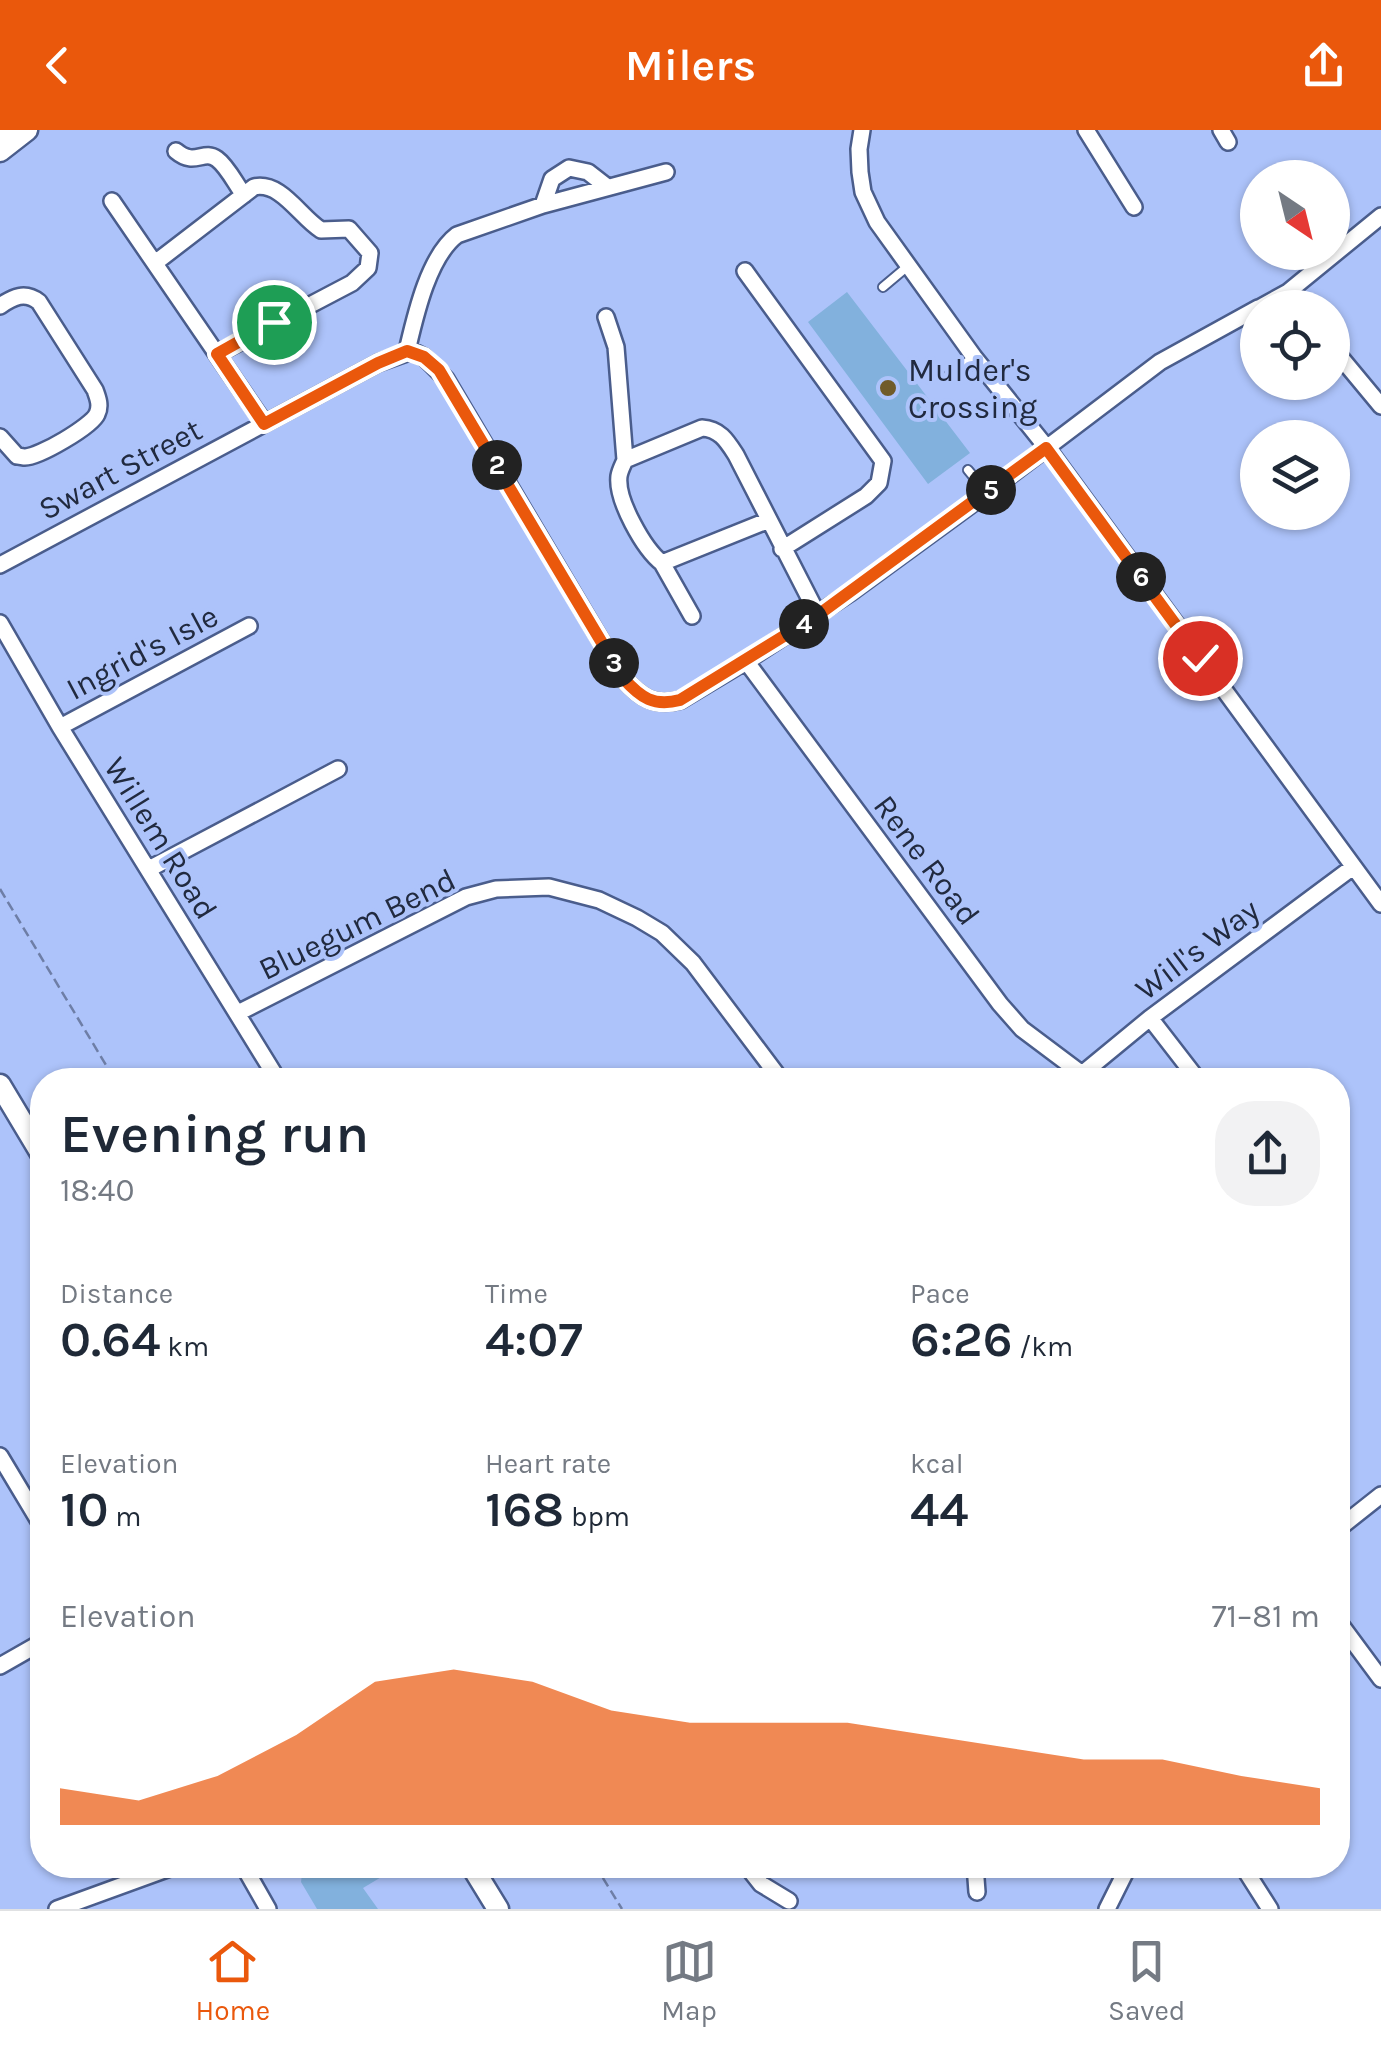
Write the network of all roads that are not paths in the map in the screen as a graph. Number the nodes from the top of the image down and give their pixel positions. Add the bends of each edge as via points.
1 (27, 130) edge
2 (862, 130) edge
3 (1086, 130) edge
4 (176, 150) dead end
5 (0, 151) edge
6 (666, 172) dead end
7 (606, 186) junction
8 (244, 195) junction
9 (112, 201) dead end
10 (543, 204) junction
11 (1134, 207) dead end
12 (1381, 216) edge
13 (155, 263) junction
14 (908, 266) junction
15 (744, 271) dead end
16 (883, 287) dead end
17 (1290, 290) edge
18 (0, 306) edge
19 (606, 317) dead end
20 (1240, 318) edge
21 (407, 351) junction
22 (217, 354) junction
23 (974, 357) junction
24 (1350, 368) edge
25 (945, 378) dead end
26 (1381, 406) edge
27 (264, 424) junction
28 (0, 437) edge
29 (1046, 448) junction
30 (625, 460) junction
31 (968, 470) dead end
32 (987, 493) junction
33 (769, 520) junction
34 (782, 549) junction
35 (662, 563) junction
36 (0, 565) edge
37 (818, 615) junction
38 (692, 616) dead end
39 (0, 623) edge
40 (249, 626) dead end
41 (746, 661) junction
42 (60, 727) junction
43 (338, 769) dead end
44 (1353, 867) junction
45 (149, 869) junction
46 (1381, 904) edge
47 (238, 1014) junction
48 (1150, 1018) junction
49 (271, 1068) edge
50 (771, 1068) edge
51 (1069, 1068) edge
52 (1091, 1068) edge
53 (1189, 1068) edge
54 (0, 1085) edge
55 (30, 1135) edge
56 (0, 1456) edge
57 (1381, 1495) edge
58 (30, 1506) edge
59 (1350, 1519) edge
60 (1350, 1637) edge
61 (30, 1649) edge
62 (0, 1666) edge
63 (1381, 1679) edge
64 (142, 1878) edge
65 (250, 1878) edge
66 (479, 1878) edge
67 (756, 1878) edge
68 (976, 1878) edge
69 (1122, 1878) edge
70 (1250, 1878) edge
71 (977, 1892) dead end
72 (789, 1900) dead end
73 (57, 1909) edge
74 (268, 1909) edge
75 (498, 1909) edge
76 (1107, 1909) edge
77 (1270, 1909) edge

1 - 5 main road
2 - 14 street via 863,192
3 - 11 street
4 - 8 street via 192,159 218,160
6 - 7 street
7 - 10 street
7 - 10 street via 569,168 552,179
8 - 13 street
8 - 22 street via 273,188 321,230 349,229 370,260 352,282
9 - 13 street
10 - 21 street via 446,244
12 - 17 street
13 - 22 street
14 - 16 lane
14 - 23 street
15 - 34 street via 883,461 880,483 866,496
18 - 28 street via 23,295 39,302 99,406 92,421 31,456 17,456
19 - 30 street via 616,347
20 - 29 street via 1160,362
21 - 27 street, Swart Street
21 - 41 street via 424,357 446,379 628,684 664,704
22 - 27 street
23 - 25 lane
23 - 29 street
24 - 26 street
27 - 36 street, Swart Street
29 - 32 street
29 - 44 street
30 - 33 street via 712,428 728,442
30 - 35 street via 621,496 648,550
31 - 32 lane
32 - 37 street
33 - 34 street
33 - 35 street
34 - 37 street
35 - 38 street
37 - 41 street
39 - 42 street, Willem Road
40 - 42 street, Ingrid's Isle
41 - 51 street, Rene Road via 1000,1004
42 - 45 street, Willem Road
43 - 45 street
44 - 46 street
44 - 48 street, Will's Way
45 - 47 street, Willem Road
47 - 49 street, Willem Road
47 - 50 street, Bluegum Bend via 439,908 496,889 548,887 599,900 679,947
48 - 52 street, Will's Way
48 - 53 street
54 - 55 main road
56 - 58 street
57 - 59 street
60 - 63 street
61 - 62 street
64 - 73 street
65 - 74 street
66 - 75 main road
67 - 72 street
68 - 71 street
69 - 76 street
70 - 77 street

